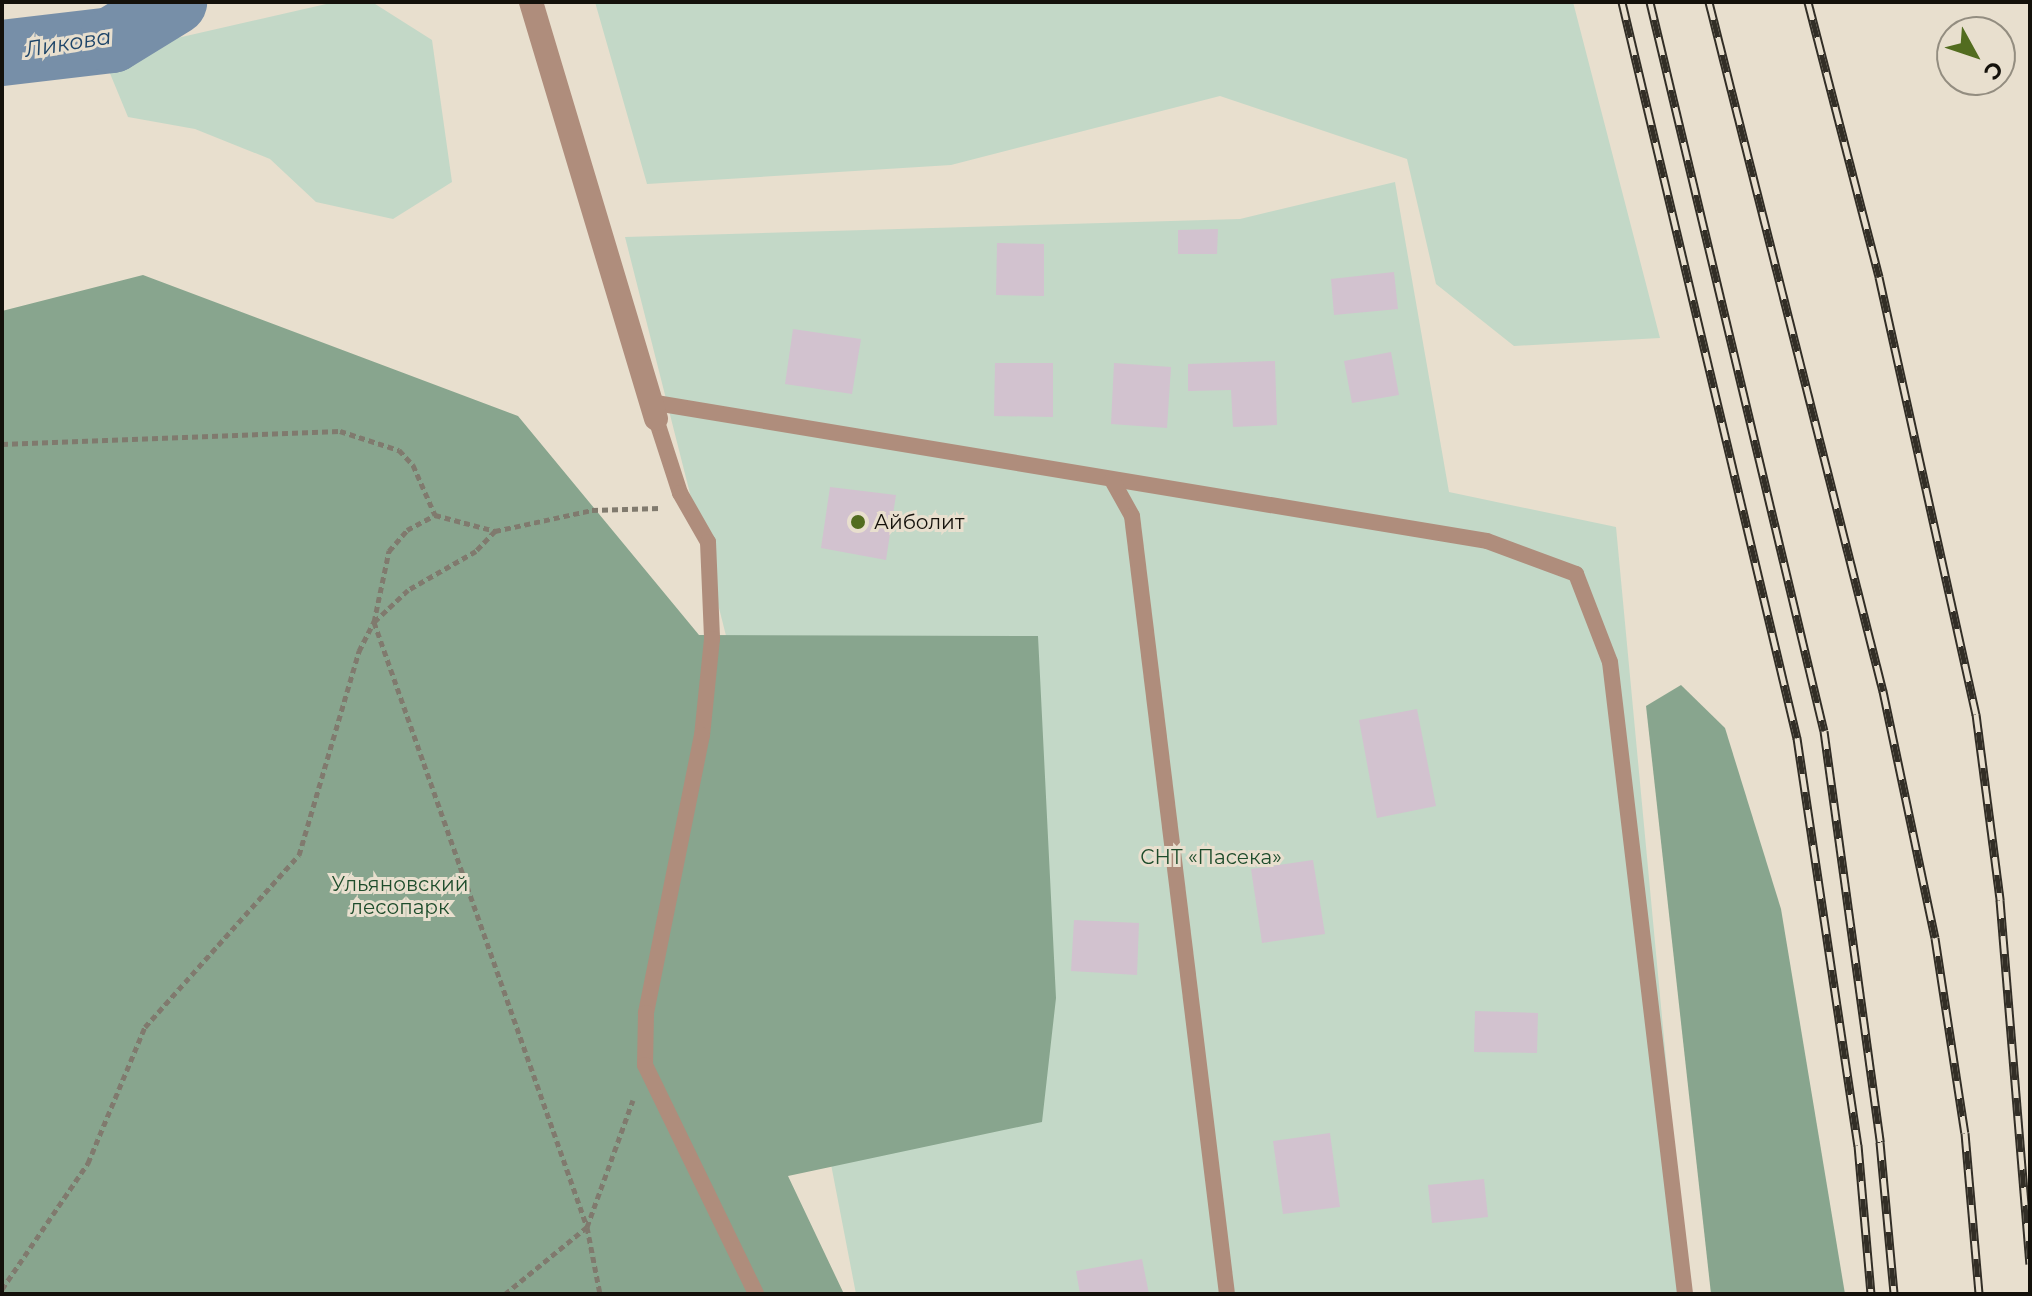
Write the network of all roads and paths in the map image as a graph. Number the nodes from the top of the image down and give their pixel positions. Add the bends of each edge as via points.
1 (531, 2) edge
2 (653, 411) junction
3 (2, 444) edge
4 (1112, 480) junction
5 (680, 493) junction
6 (435, 515) junction
7 (495, 531) junction
8 (374, 622) junction
9 (645, 1065) junction
10 (587, 1227) junction
11 (2, 1289) edge
12 (505, 1294) edge
13 (600, 1294) edge
14 (756, 1294) edge
15 (1227, 1294) edge
16 (1685, 1294) edge

1 - 2 street
2 - 4 lane
2 - 5 lane
3 - 6 path via 340,431 399,450 413,465
4 - 15 lane via 1132,516
4 - 16 lane via 1487,541 1576,574 1610,662
5 - 7 path via 661,508 592,510
5 - 9 lane via 708,542 712,639 702,735 646,1013
6 - 7 path
6 - 8 path via 407,530 389,551
7 - 8 path via 476,551 408,590
8 - 10 path
8 - 11 path via 359,651 299,855 145,1027 88,1163
9 - 10 path
9 - 14 lane
10 - 12 path
10 - 13 path

